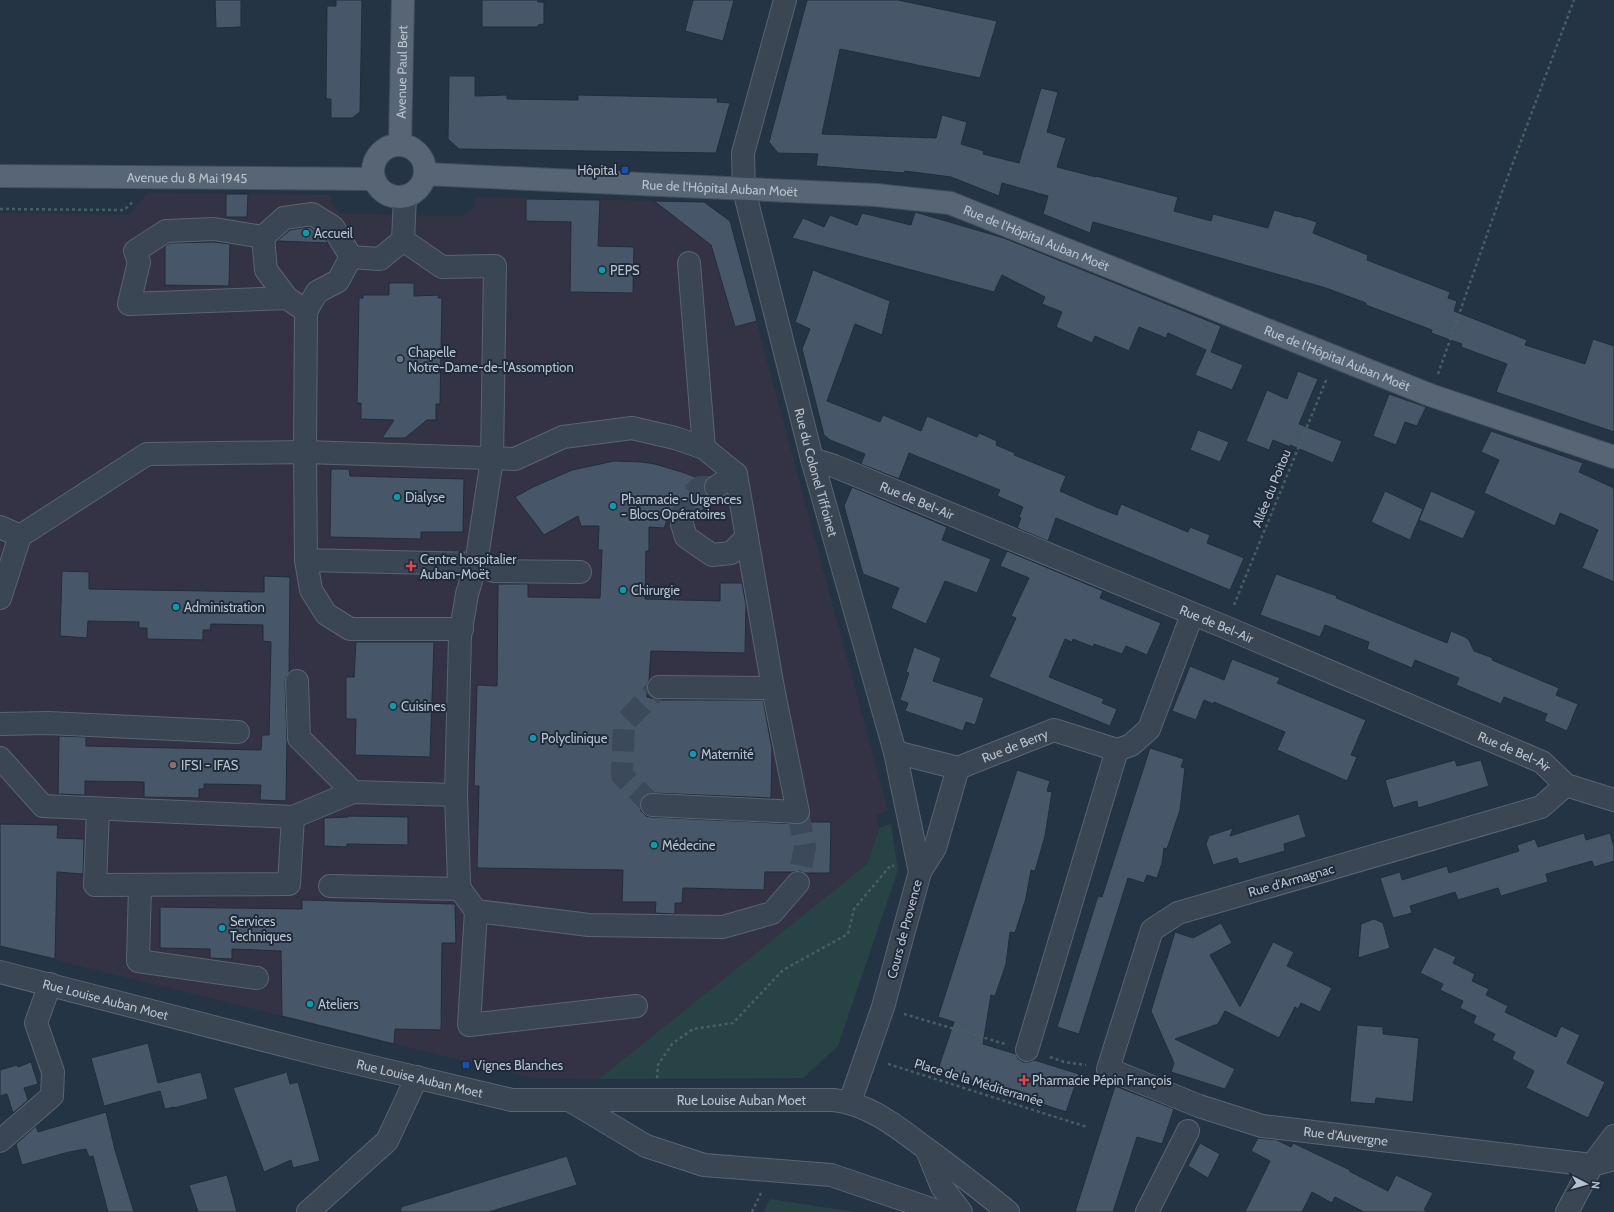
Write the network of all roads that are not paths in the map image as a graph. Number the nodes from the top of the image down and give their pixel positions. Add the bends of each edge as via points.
1 (403, 0) edge
2 (785, 0) edge
3 (400, 144) junction
4 (425, 174) junction
5 (0, 176) edge
6 (374, 179) junction
7 (744, 190) junction
8 (406, 197) junction
9 (263, 237) junction
10 (403, 240) junction
11 (352, 257) junction
12 (689, 263) dead end
13 (288, 298) junction
14 (306, 311) junction
15 (704, 448) junction
16 (305, 452) junction
17 (1614, 457) edge
18 (492, 459) junction
19 (812, 459) junction
20 (736, 474) junction
21 (716, 487) tunnel mouth
22 (682, 524) tunnel mouth
23 (0, 527) edge
24 (20, 536) junction
25 (747, 536) junction
26 (306, 560) junction
27 (476, 564) junction
28 (580, 572) dead end
29 (0, 598) edge
30 (1192, 615) junction
31 (462, 629) junction
32 (297, 681) dead end
33 (658, 687) dead end
34 (773, 688) junction
35 (0, 724) edge
36 (238, 732) dead end
37 (1116, 750) junction
38 (895, 752) junction
39 (0, 758) edge
40 (958, 768) junction
41 (1566, 785) junction
42 (353, 792) junction
43 (456, 795) junction
44 (1614, 800) edge
45 (652, 805) tunnel mouth
46 (98, 809) junction
47 (293, 817) junction
48 (920, 872) junction
49 (798, 882) tunnel mouth
50 (140, 885) junction
51 (330, 886) dead end
52 (460, 889) junction
53 (476, 911) junction
54 (0, 972) edge
55 (257, 978) dead end
56 (50, 984) junction
57 (636, 1006) dead end
58 (1027, 1050) road end
59 (1108, 1068) joint
60 (417, 1077) junction
61 (570, 1100) junction
62 (850, 1102) junction
63 (1188, 1131) dead end
64 (1614, 1136) edge
65 (0, 1141) edge
66 (927, 1150) junction
67 (1614, 1159) edge
68 (1592, 1165) junction
69 (975, 1184) junction
70 (308, 1212) edge
71 (940, 1212) edge
72 (961, 1212) edge
73 (997, 1212) edge
74 (1008, 1212) edge
75 (1147, 1212) edge
76 (1567, 1212) edge

1 - 3 main road, Avenue Paul Bert
2 - 7 street, Rue du Colonel Tiffoinet via 743,153
3 - 4 main road via 414,149 420,155 425,165
3 - 6 main road via 382,151 376,158
4 - 7 main road, Rue de l'Hôpital Auban Moët
4 - 8 main road via 422,185
5 - 6 main road, Avenue du 8 Mai 1945
6 - 8 main road via 386,194 396,198
7 - 17 main road, Rue de l'Hôpital Auban Moët via 876,195 950,203 1430,395
7 - 19 street, Rue du Colonel Tiffoinet
8 - 10 street
9 - 11 street via 284,218 312,214 334,227
9 - 13 street via 266,270
9 - 13 street via 214,229 166,231 134,251 139,262 129,304
10 - 11 street via 380,259
10 - 18 street via 442,267 495,266
11 - 14 street via 338,281 317,292
12 - 15 street
13 - 14 street
14 - 16 street
15 - 18 street via 632,428 563,437 516,459
15 - 20 street
16 - 18 street
16 - 24 street via 147,454
16 - 26 street
18 - 27 street
19 - 30 street, Rue de Bel-Air
19 - 38 street, Rue du Colonel Tiffoinet
20 - 21 street
20 - 25 street
22 - 25 street via 686,537 712,555 731,553
23 - 24 street
24 - 29 street
25 - 34 street
26 - 27 street
26 - 31 street via 311,590 326,614 350,629
27 - 28 street via 494,572
27 - 31 street via 467,594
30 - 37 street via 1149,729 1131,745
30 - 41 street, Rue de Bel-Air via 1542,762
31 - 43 street
32 - 42 street via 299,738
33 - 34 street
34 - 45 street via 798,812
35 - 36 street via 48,723
37 - 40 street, Rue de Berry via 1054,730
37 - 58 street
38 - 40 street
38 - 48 street, Cours de Provence
39 - 46 street via 43,806
40 - 48 street via 936,848
41 - 44 street, Rue de Bel-Air
41 - 59 street, Rue d'Armagnac via 1541,807 1178,913 1152,930
42 - 43 street
42 - 47 street
43 - 52 street
46 - 47 street
46 - 50 street via 95,885
47 - 50 street via 289,884
48 - 62 street, Cours de Provence via 883,1007
49 - 53 street via 772,913 723,928 589,925
50 - 55 street via 138,961
51 - 52 street
52 - 53 street
53 - 57 street via 469,1025
54 - 56 street, Rue Louise Auban Moet
56 - 60 street, Rue Louise Auban Moet via 318,1054
56 - 65 street via 36,1023 53,1072 52,1096
59 - 68 street, Rue d'Auvergne via 1199,1106 1262,1126
60 - 61 street, Rue Louise Auban Moet via 512,1100
60 - 70 street via 387,1141
61 - 62 street, Rue Louise Auban Moet
61 - 71 street via 646,1146 704,1165 832,1175
62 - 66 street, Rue Louise Auban Moet via 884,1118
63 - 75 street
64 - 68 street
66 - 69 street, Rue Louise Auban Moet
66 - 72 street via 942,1187
67 - 68 street
68 - 76 street
69 - 73 street
69 - 74 street

